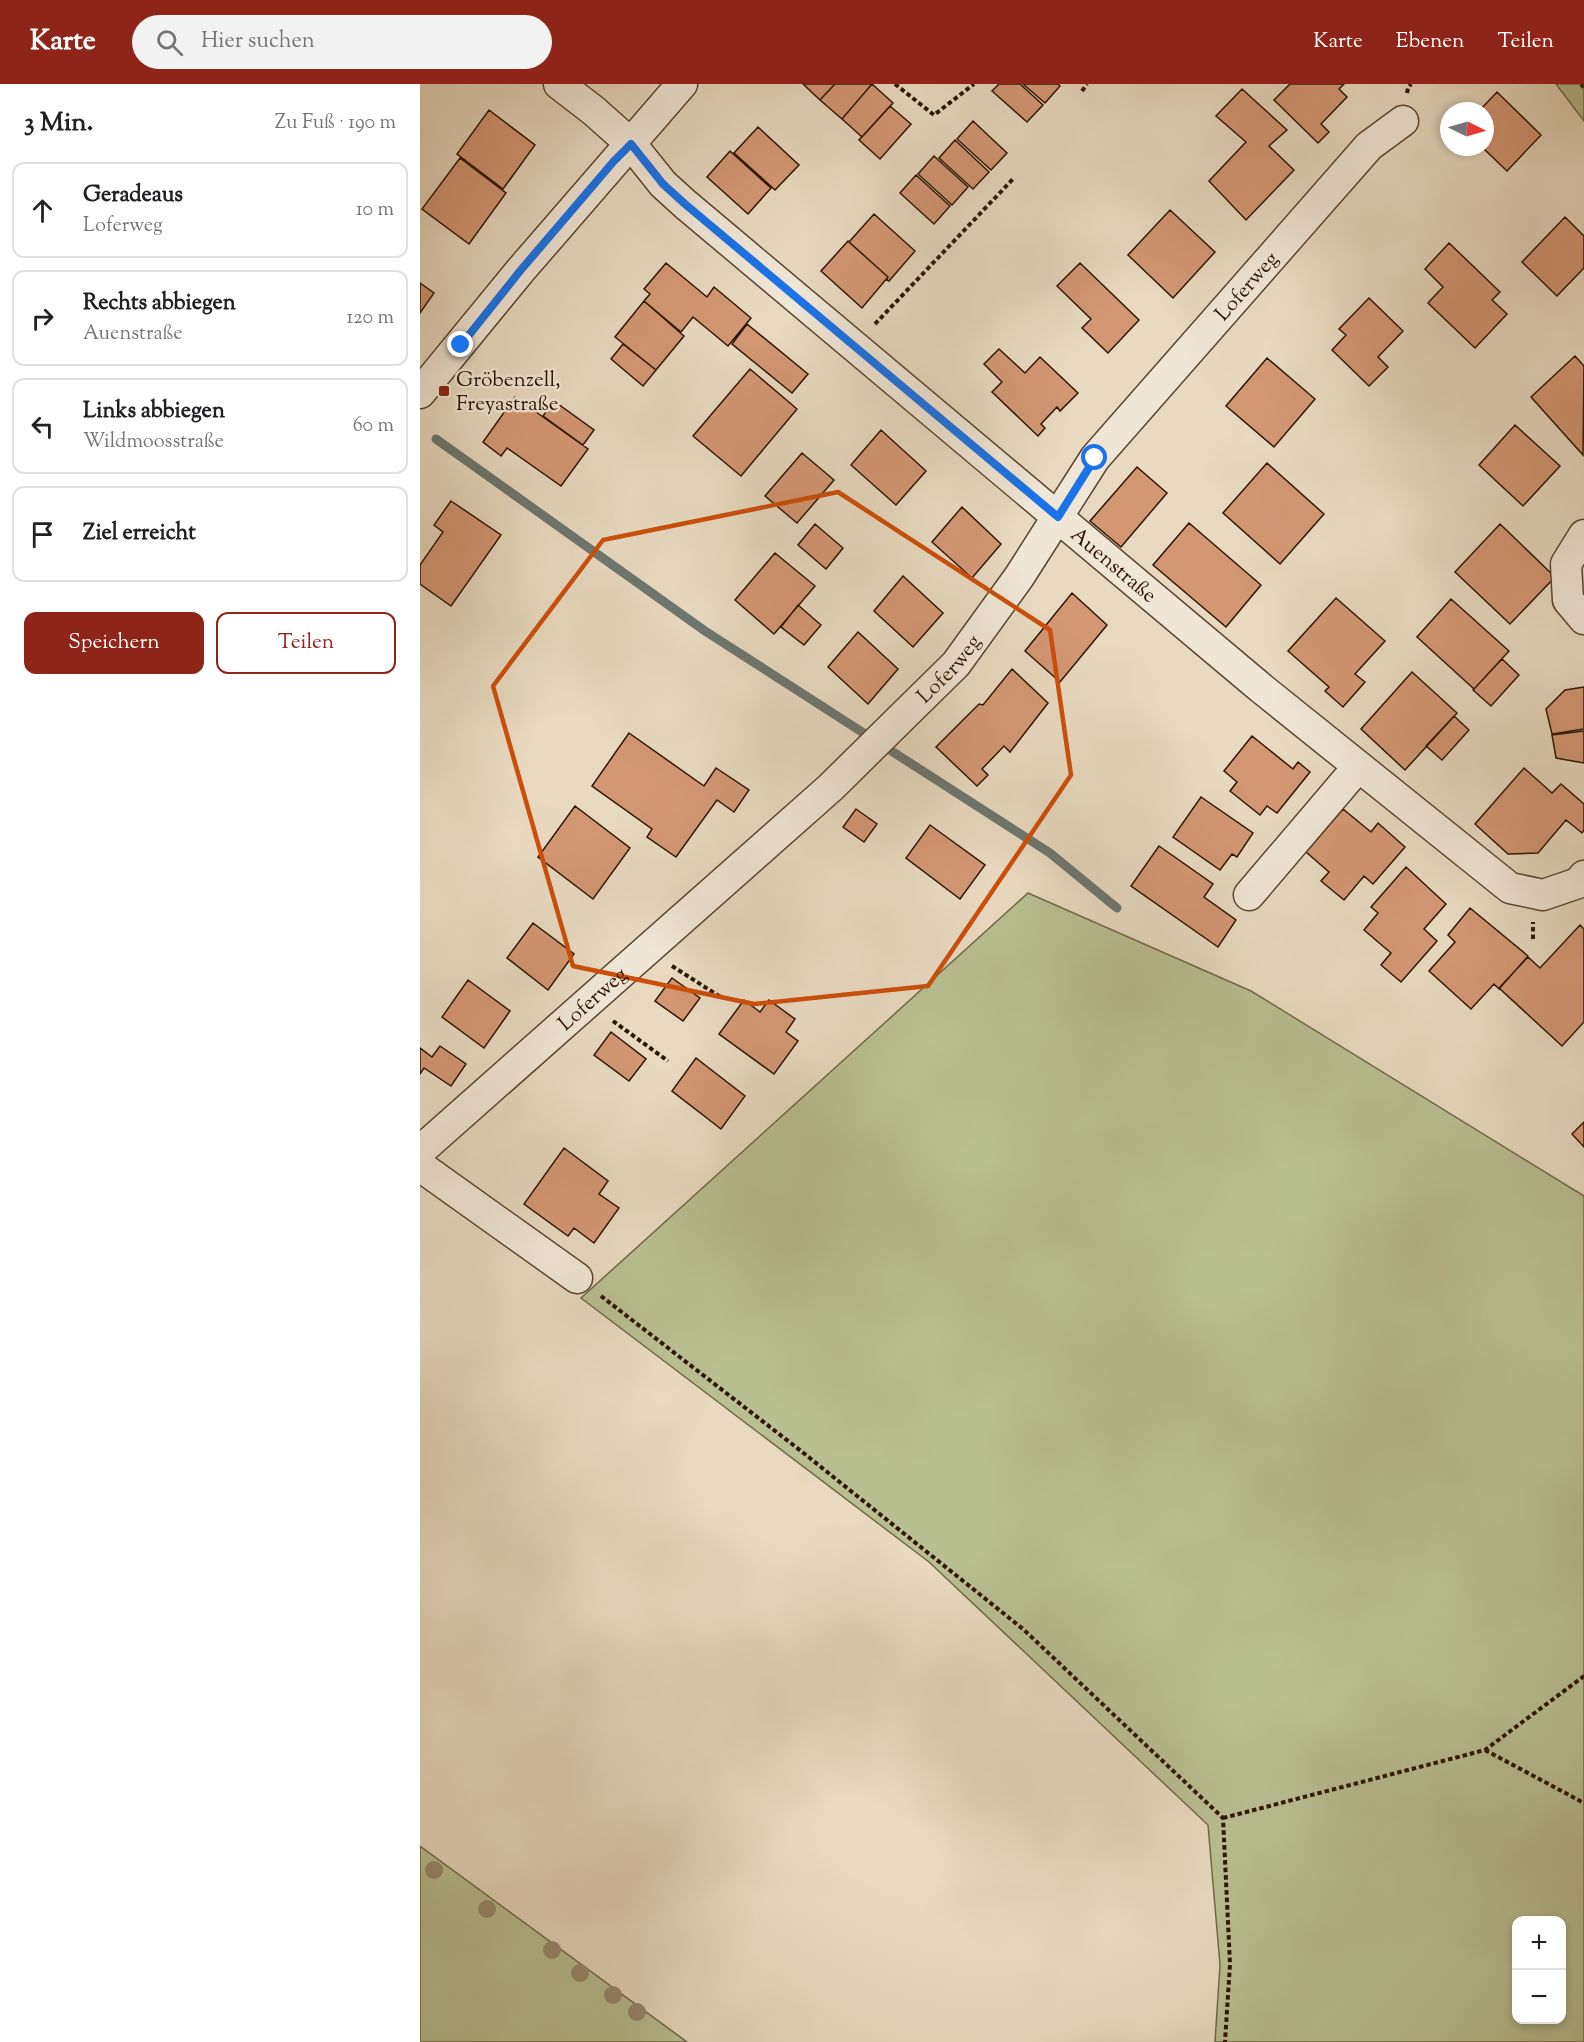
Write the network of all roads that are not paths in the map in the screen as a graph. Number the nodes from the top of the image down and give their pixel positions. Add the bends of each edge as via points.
1 (559, 84) edge
2 (682, 84) edge
3 (1403, 121) dead end
4 (631, 144) junction
5 (420, 393) edge
6 (1058, 517) junction
7 (1584, 536) edge
8 (1584, 619) edge
9 (1358, 767) junction
10 (1584, 876) edge
11 (1249, 895) dead end
12 (420, 1151) edge
13 (420, 1166) edge
14 (577, 1278) road end

1 - 4 street, Auenstraße
2 - 4 street
3 - 6 street, Loferweg via 1369,146 1142,404 1095,458
4 - 5 street
4 - 6 street, Auenstraße via 663,184
6 - 9 street, Auenstraße
6 - 12 street, Loferweg via 956,664 830,788
7 - 8 street via 1566,564 1569,600
9 - 10 street, Auenstraße via 1510,888 1543,895 1578,883
9 - 11 street
13 - 14 street

